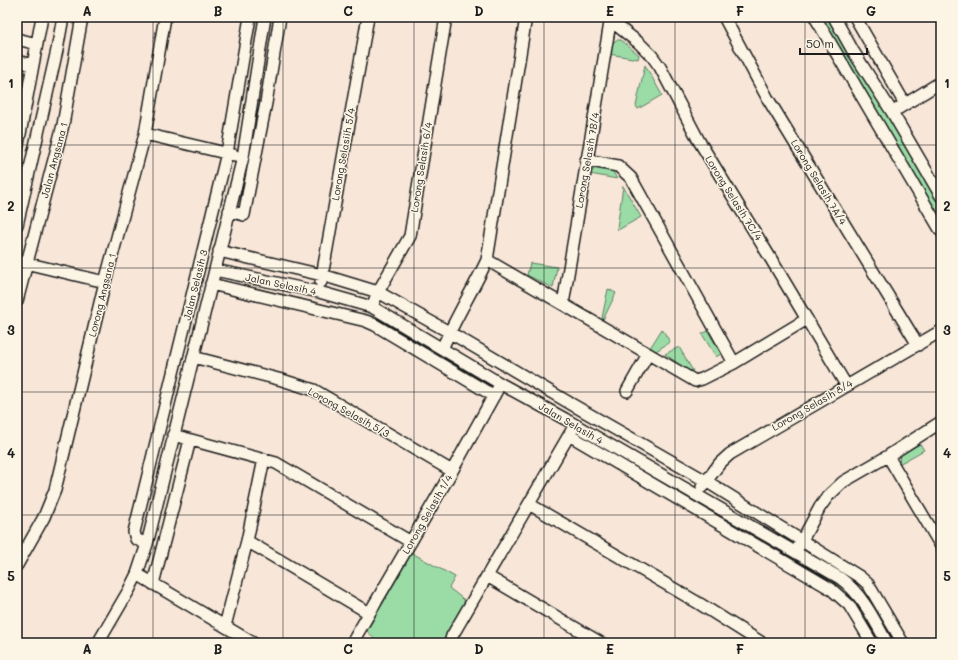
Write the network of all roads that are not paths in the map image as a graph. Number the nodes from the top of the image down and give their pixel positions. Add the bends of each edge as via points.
1 (42, 17) edge
2 (63, 17) edge
3 (82, 17) edge
4 (165, 17) edge
5 (250, 17) edge
6 (264, 17) edge
7 (280, 17) edge
8 (368, 17) edge
9 (526, 17) edge
10 (724, 17) edge
11 (815, 17) edge
12 (834, 17) edge
13 (854, 17) edge
14 (443, 18) edge
15 (611, 19) edge
16 (17, 40) edge
17 (37, 44) junction
18 (17, 61) edge
19 (33, 65) junction
20 (941, 82) edge
21 (905, 104) junction
22 (892, 112) junction
23 (145, 134) junction
24 (17, 147) edge
25 (227, 153) junction
26 (243, 157) junction
27 (586, 160) junction
28 (936, 178) edge
29 (941, 196) edge
30 (229, 211) junction
31 (17, 225) edge
32 (941, 231) edge
33 (220, 250) junction
34 (487, 260) junction
35 (22, 262) edge
36 (215, 270) junction
37 (322, 276) junction
38 (105, 282) junction
39 (211, 284) junction
40 (320, 292) junction
41 (378, 292) junction
42 (17, 301) edge
43 (563, 304) junction
44 (372, 307) junction
45 (807, 319) junction
46 (941, 331) edge
47 (449, 332) junction
48 (918, 345) junction
49 (442, 349) junction
50 (648, 354) junction
51 (193, 357) junction
52 (734, 363) junction
53 (501, 384) junction
54 (846, 385) junction
55 (627, 391) dead end
56 (494, 396) junction
57 (573, 405) junction
58 (565, 419) junction
59 (941, 422) edge
60 (575, 425) junction
61 (173, 435) junction
62 (569, 435) junction
63 (190, 440) junction
64 (888, 456) junction
65 (264, 459) junction
66 (452, 471) junction
67 (706, 481) junction
68 (697, 495) junction
69 (529, 504) junction
70 (802, 540) junction
71 (247, 541) junction
72 (411, 542) junction
73 (147, 544) junction
74 (941, 546) edge
75 (796, 552) junction
76 (17, 565) edge
77 (137, 574) junction
78 (487, 576) junction
79 (153, 584) junction
80 (369, 613) junction
81 (225, 626) junction
82 (98, 643) edge
83 (253, 643) edge
84 (352, 643) edge
85 (450, 643) edge
86 (601, 643) edge
87 (762, 643) edge
88 (872, 643) edge
89 (887, 643) edge
90 (903, 643) edge

1 - 17 street
2 - 31 street
3 - 35 street, Jalan Angsana 1 via 63,125
4 - 23 street, Lorong Angsana 1
5 - 25 street, Jalan Selasih 3
6 - 26 street, Jalan Selasih 3
7 - 30 street via 244,215
8 - 37 street, Lorong Selasiih 5/4
9 - 34 street
10 - 48 street, Lorong Selasih 7A/4 via 768,99
11 - 32 street
12 - 22 street via 852,51
13 - 21 street
14 - 41 street, Lorong Selasih 6/4 via 410,236
15 - 27 street, Lorong Selasih 7B/4
15 - 45 street, Lorong Selasih 7C/4 via 639,43 660,67 699,141
16 - 17 street
17 - 19 street
18 - 19 street
19 - 24 street
20 - 21 street
21 - 22 street
22 - 28 street
23 - 25 street
23 - 38 street, Lorong Angsana 1
25 - 26 street
25 - 73 street, Jalan Selasih 3 via 134,532 136,539
26 - 30 street, Jalan Selasih 3
27 - 43 street, Lorong Selasih 7B/4
27 - 52 street via 618,166 631,178
28 - 29 street
30 - 33 street, Jalan Selasih 3
33 - 36 street, Jalan Selasih 3
33 - 37 street
34 - 43 street
34 - 47 street
35 - 38 street
35 - 42 street, Jalan Angsana 1
36 - 39 street, Jalan Selasih 3
36 - 40 street, Jalan Selasih 4
37 - 40 street, Lorong Selasiih 5/4
37 - 41 street
38 - 76 street, Lorong Angsana 1 via 55,490 44,517
39 - 51 street, Jalan Selasih 3
39 - 56 street via 354,318 375,326
40 - 44 street, Jalan Selasih 4
41 - 44 street, Lorong Selasih 6/4
41 - 47 street
43 - 50 street
44 - 49 street, Jalan Selasih 4
45 - 52 street
45 - 54 street, Lorong Selasih 7C/4
46 - 48 street, Lorong Selasih 8/4
47 - 49 street
47 - 57 street
48 - 54 street, Lorong Selasih 8/4
49 - 53 street, Jalan Selasih 4
50 - 52 street via 695,381
50 - 55 street
51 - 61 street, Jalan Selasih 3
51 - 66 street, Lorong Selasih 5/3 via 314,390
53 - 56 street, Lorong Selasih 1/4
53 - 58 street, Jalan Selasih 4
54 - 67 street, Lorong Selasih 8/4 via 730,454
56 - 66 street, Lorong Selasih 1/4
57 - 58 street
57 - 67 street
58 - 60 street, Jalan Selasih 4
59 - 64 street
60 - 62 street
60 - 68 street, Jalan Selasih 4
61 - 63 street
61 - 73 street, Jalan Selasih 3
62 - 69 street
62 - 88 street via 831,589 848,605
63 - 65 street
63 - 79 street
64 - 70 street via 834,490 820,507
64 - 74 street
65 - 71 street
65 - 72 street via 276,463
66 - 72 street, Lorong Selasih 1/4
67 - 68 street, Lorong Selasih 8/4
67 - 70 street
68 - 75 street, Jalan Selasih 4
69 - 78 street
69 - 87 street
70 - 75 street
70 - 90 street via 868,584
71 - 80 street
71 - 81 street
72 - 80 street, Lorong Selasih 1/4
73 - 77 street, Jalan Selasih 3
75 - 89 street, Jalan Selasih 4 via 850,586 862,599
77 - 79 street
77 - 82 street, Jalan Selasih 3
78 - 85 street
78 - 86 street
79 - 81 street
80 - 84 street, Lorong Selasih 1/4
81 - 83 street

